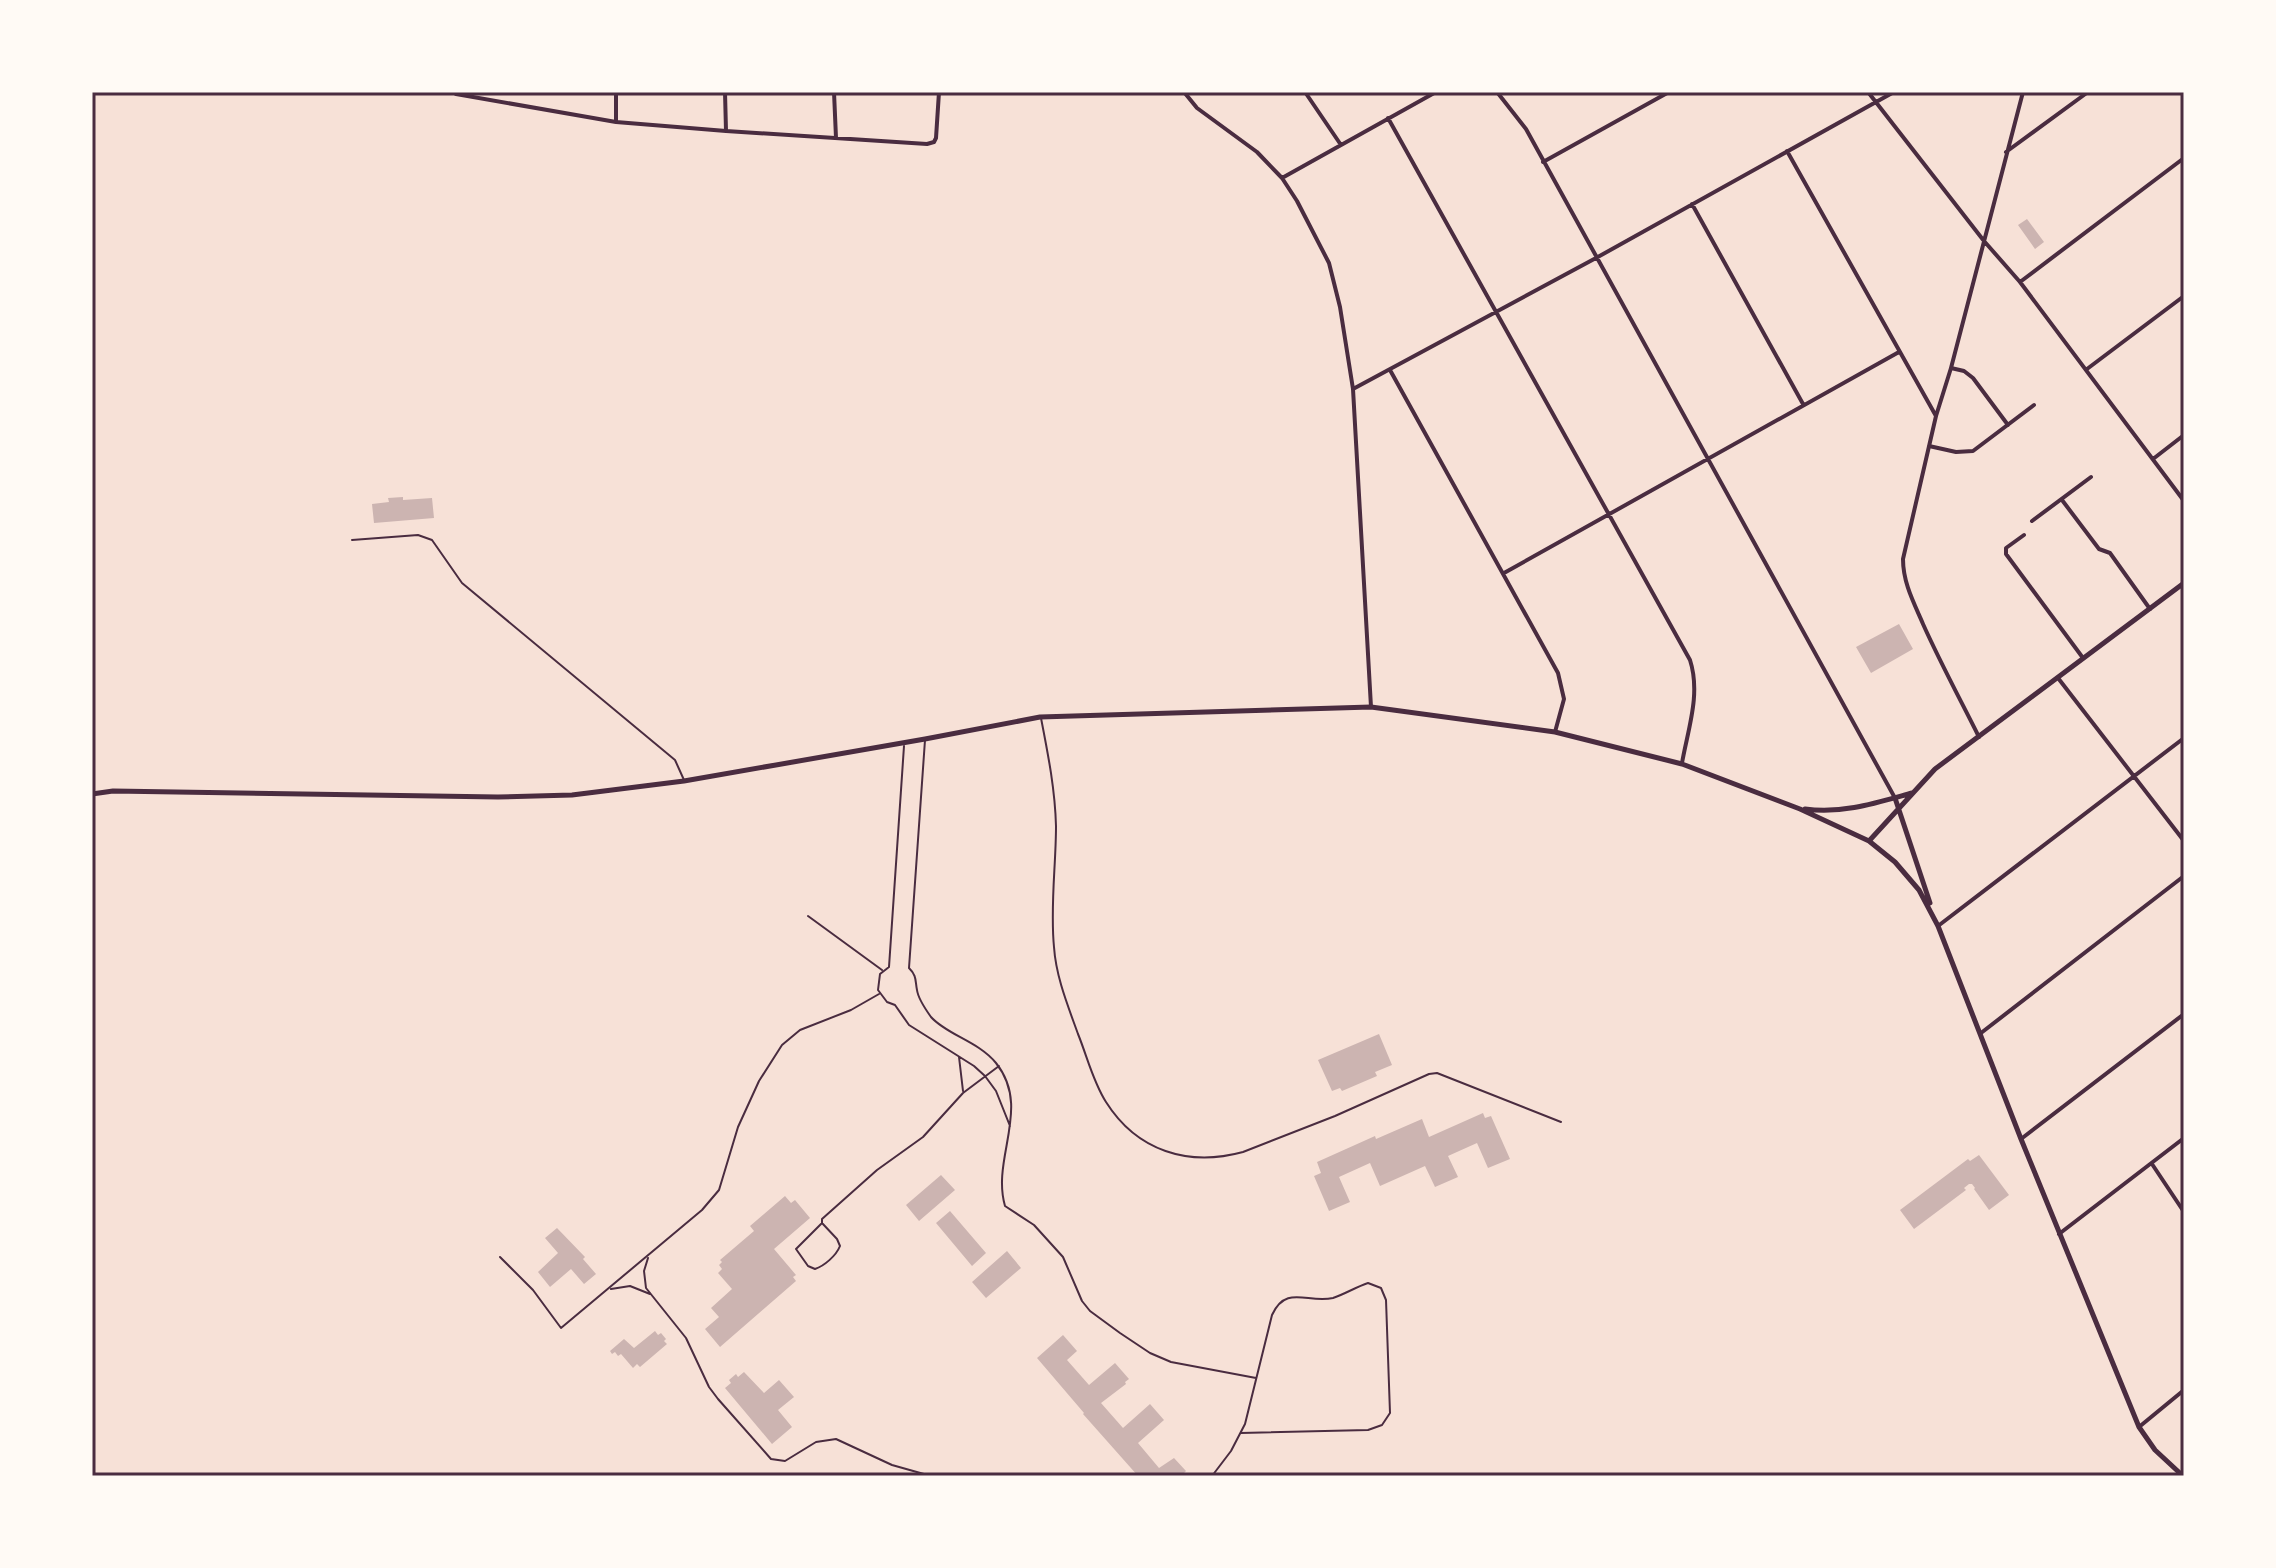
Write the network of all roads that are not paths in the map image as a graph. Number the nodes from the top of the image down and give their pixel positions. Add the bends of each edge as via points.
1 (616, 92) edge
2 (725, 92) edge
3 (834, 92) edge
4 (939, 92) edge
5 (1184, 92) edge
6 (1305, 92) edge
7 (1436, 92) edge
8 (1497, 92) edge
9 (1669, 92) edge
10 (1868, 92) edge
11 (1894, 92) edge
12 (2023, 92) edge
13 (2088, 92) edge
14 (456, 94) edge
15 (506, 94) edge
16 (506, 102) junction
17 (1876, 102) junction
18 (1388, 118) junction
19 (616, 122) junction
20 (726, 131) junction
21 (836, 139) junction
22 (1341, 145) junction
23 (1787, 151) junction
24 (2006, 153) junction
25 (2184, 158) edge
26 (1543, 162) junction
27 (1282, 178) junction
28 (1692, 204) junction
29 (1984, 241) junction
30 (1596, 258) junction
31 (2020, 282) junction
32 (2184, 296) edge
33 (1496, 312) junction
34 (1899, 352) junction
35 (1951, 368) junction
36 (1390, 370) junction
37 (2086, 370) junction
38 (1353, 389) junction
39 (1803, 404) junction
40 (2034, 405) dead end
41 (1936, 416) junction
42 (2008, 425) junction
43 (2184, 435) edge
44 (1929, 446) junction
45 (1708, 457) junction
46 (2153, 459) junction
47 (2091, 477) dead end
48 (2062, 500) junction
49 (2184, 501) edge
50 (1608, 514) junction
51 (2032, 521) dead end
52 (2024, 535) dead end
53 (352, 540) dead end
54 (1504, 573) junction
55 (2184, 583) edge
56 (2150, 609) junction
57 (2084, 658) junction
58 (2058, 678) junction
59 (1371, 707) junction
60 (1040, 717) junction
61 (1555, 732) junction
62 (1979, 737) junction
63 (2184, 738) edge
64 (925, 739) junction
65 (904, 743) junction
66 (1682, 764) junction
67 (2134, 777) junction
68 (684, 781) junction
69 (1912, 793) junction
70 (92, 794) edge
71 (1895, 798) junction
72 (1800, 809) junction
73 (1899, 809) junction
74 (1869, 841) junction
75 (2184, 841) edge
76 (2184, 876) edge
77 (808, 916) dead end
78 (1938, 926) junction
79 (883, 971) junction
80 (879, 994) junction
81 (2184, 1014) edge
82 (1981, 1033) junction
83 (959, 1056) junction
84 (999, 1066) junction
85 (985, 1076) junction
86 (963, 1093) junction
87 (1561, 1122) dead end
88 (1011, 1127) junction
89 (2184, 1138) edge
90 (2021, 1139) junction
91 (2152, 1163) junction
92 (2184, 1212) edge
93 (822, 1223) junction
94 (2059, 1234) junction
95 (650, 1254) junction
96 (500, 1257) dead end
97 (606, 1291) junction
98 (651, 1295) junction
99 (1256, 1378) junction
100 (2184, 1390) edge
101 (2139, 1427) junction
102 (1241, 1433) junction
103 (931, 1476) edge
104 (1212, 1476) edge
105 (2183, 1476) edge

1 - 19 street
2 - 20 street
3 - 21 street
4 - 21 street via 934,142
5 - 27 street
6 - 22 street
7 - 18 street
8 - 26 street
9 - 26 street
10 - 17 street
11 - 17 street
12 - 24 street
13 - 24 street
14 - 16 street
15 - 16 street
16 - 19 street
17 - 23 street
17 - 29 street
18 - 22 street
18 - 33 street
19 - 20 street
20 - 21 street
22 - 27 street
23 - 28 street
23 - 34 street
24 - 29 street
25 - 31 street
26 - 30 street
27 - 38 street via 1329,263
28 - 30 street
28 - 39 street
29 - 31 street
29 - 35 street
30 - 33 street
30 - 45 street
31 - 37 street
32 - 37 street
33 - 36 street
33 - 50 street
34 - 39 street
34 - 41 street
35 - 41 street
35 - 42 street via 1969,373
36 - 38 street
36 - 54 street
37 - 46 street
38 - 59 street
39 - 45 street
40 - 42 street
41 - 44 street
42 - 44 street via 1966,453
43 - 46 street
44 - 62 street via 1903,571 1936,653
45 - 50 street
45 - 71 street
46 - 49 street
47 - 48 street
48 - 51 street
48 - 56 street via 2099,549 2110,553
50 - 54 street
50 - 66 street via 1695,675
52 - 57 street via 2006,548 2006,554
53 - 68 lane via 418,535 432,540 462,583 675,760
54 - 61 street via 1558,673 1564,699
55 - 56 street
56 - 57 street
57 - 58 street
58 - 62 street
58 - 67 street
59 - 60 street
59 - 61 street
60 - 64 street
60 - 87 lane via 1055,811 1051,897 1059,977 1098,1086 1131,1131 1174,1154 1227,1156 1437,1073
61 - 66 street
62 - 69 street
63 - 67 street
64 - 65 street
64 - 84 lane via 909,968 935,1020 980,1047
65 - 68 street
65 - 79 lane via 889,967
66 - 72 street
67 - 75 street
67 - 78 street
68 - 70 street via 511,797
69 - 71 street
69 - 73 street
71 - 72 street via 1854,809
71 - 73 street
72 - 74 street
73 - 74 street
73 - 78 street
74 - 78 street via 1908,876
76 - 82 street
77 - 79 lane
78 - 82 street
79 - 80 lane
80 - 83 lane via 909,1025
80 - 95 lane via 800,1030 782,1045 738,1127 719,1190
81 - 90 street
82 - 90 street
83 - 85 lane
83 - 86 lane
84 - 85 lane
84 - 88 lane via 1012,1101
85 - 86 lane
85 - 88 lane
86 - 93 lane via 923,1137 877,1170
88 - 99 lane via 1002,1182 1005,1206 1034,1225 1063,1257 1090,1311 1161,1358
89 - 91 street
90 - 94 street
91 - 92 street
91 - 94 street
93 - 93 lane via 796,1249 812,1269 822,1267 840,1246
94 - 101 street
95 - 97 lane
95 - 98 lane via 643,1278
96 - 97 lane via 561,1328
97 - 98 lane via 630,1286
98 - 103 lane via 686,1338 709,1387 771,1459 785,1461 816,1442 836,1439
99 - 102 lane
99 - 102 lane via 1275,1309 1283,1300 1330,1298 1368,1283 1381,1288 1386,1300 1387,1419 1368,1430
100 - 101 street
101 - 105 street
102 - 104 lane

